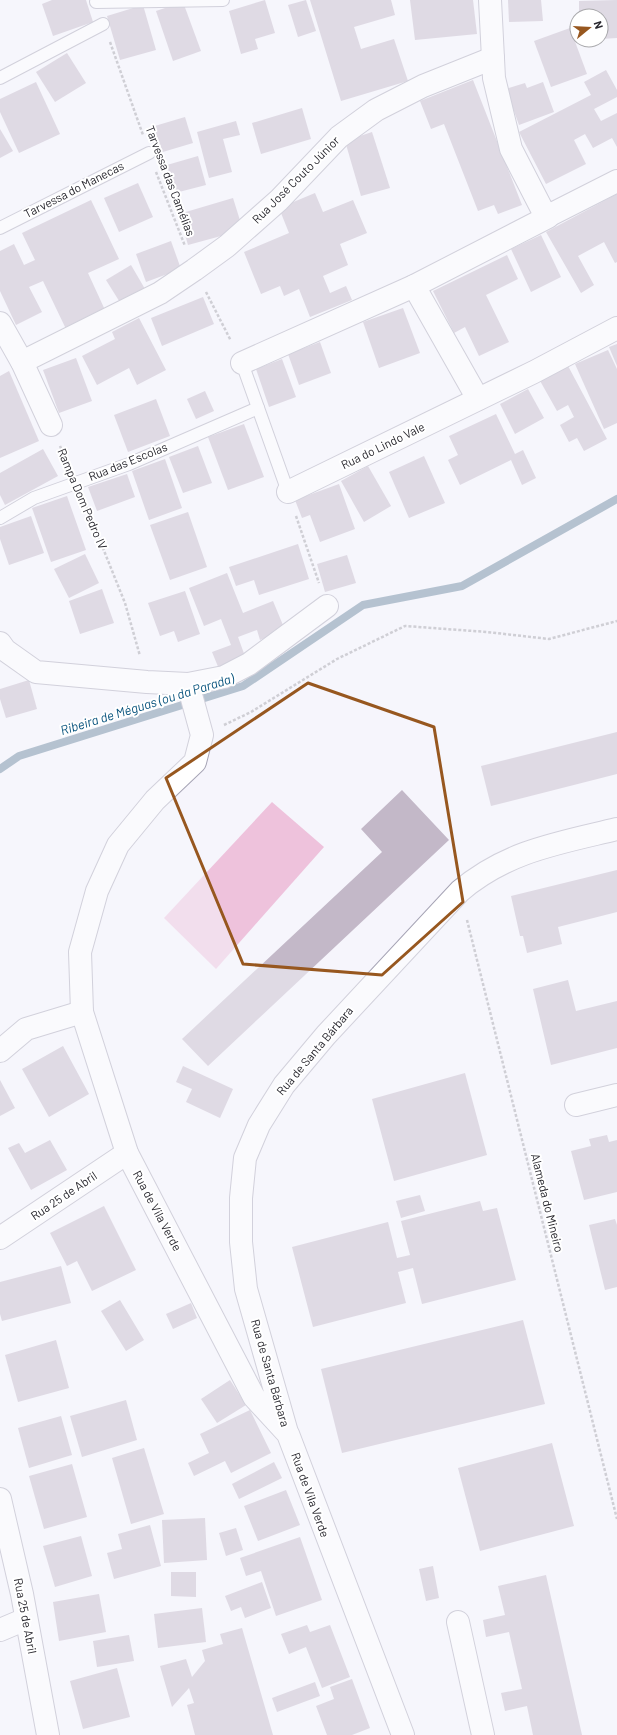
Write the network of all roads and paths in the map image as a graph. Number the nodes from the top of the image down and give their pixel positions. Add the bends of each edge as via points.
1 (223, 0) edge
2 (490, 0) edge
3 (96, 2) dead end
4 (103, 24) joint
5 (493, 58) junction
6 (0, 78) edge
7 (149, 153) junction
8 (617, 181) edge
9 (548, 217) junction
10 (0, 228) edge
11 (194, 270) junction
12 (414, 286) junction
13 (0, 323) edge
14 (617, 328) edge
15 (22, 362) junction
16 (242, 363) junction
17 (478, 399) junction
18 (258, 408) junction
19 (51, 426) joint
20 (76, 483) junction
21 (288, 492) junction
22 (0, 518) edge
23 (327, 606) joint
24 (617, 621) edge
25 (2, 649) edge
26 (147, 682) junction
27 (192, 696) junction
28 (202, 735) junction
29 (617, 829) edge
30 (460, 891) junction
31 (82, 1012) junction
32 (26, 1029) junction
33 (0, 1031) edge
34 (0, 1051) edge
35 (617, 1095) edge
36 (576, 1105) dead end
37 (127, 1153) junction
38 (0, 1238) edge
39 (288, 1434) junction
40 (0, 1498) edge
41 (617, 1519) edge
42 (26, 1619) junction
43 (458, 1622) dead end
44 (0, 1630) edge
45 (48, 1735) edge
46 (403, 1735) edge
47 (483, 1735) edge

1 - 3 lane
2 - 5 street
4 - 6 lane
4 - 7 path, Tarvessa das Camélias
5 - 9 street via 494,78 511,149
5 - 11 street, Rua José Couto Júnior via 423,86 376,110 339,137 279,200 227,246
7 - 10 lane, Tarvessa do Manecas
7 - 11 path, Tarvessa das Camélias
8 - 9 street
9 - 12 street
11 - 15 street, Rua José Couto Júnior via 160,293
11 - 16 path, Tarvessa das Camélias
12 - 16 street
12 - 17 street
13 - 15 street
14 - 17 street, Rua do Lindo Vale
15 - 19 street
16 - 18 lane
17 - 21 street, Rua do Lindo Vale
18 - 20 lane, Rua das Escolas via 129,464
18 - 21 lane
19 - 20 path, Rampa Dom Pedro IV
20 - 22 lane, Rua das Escolas via 34,498
20 - 26 path, Rampa Dom Pedro IV via 125,602
21 - 23 path
23 - 27 street via 249,664
24 - 28 path via 549,639 405,626 337,659 251,712
25 - 26 street via 36,672
26 - 27 street
27 - 28 street, Rua de Vila Verde
28 - 31 street, Rua de Vila Verde via 195,762 156,800 118,845 97,891 80,952
29 - 30 street, Rua de Santa Bárbara via 552,845 507,860 474,879
30 - 39 street, Rua de Santa Bárbara via 326,1035 284,1085 258,1125 245,1158 241,1198 241,1242 246,1289
30 - 41 path, Alameda do Mineiro
31 - 32 street
31 - 37 street, Rua de Vila Verde
32 - 33 street
32 - 34 street
35 - 36 street
37 - 38 street, Rua 25 de Abril
37 - 39 street, Rua de Vila Verde via 254,1397
39 - 46 street, Rua de Vila Verde via 320,1524
40 - 42 street, Rua 25 de Abril
42 - 44 street
42 - 45 street, Rua 25 de Abril
43 - 47 street

